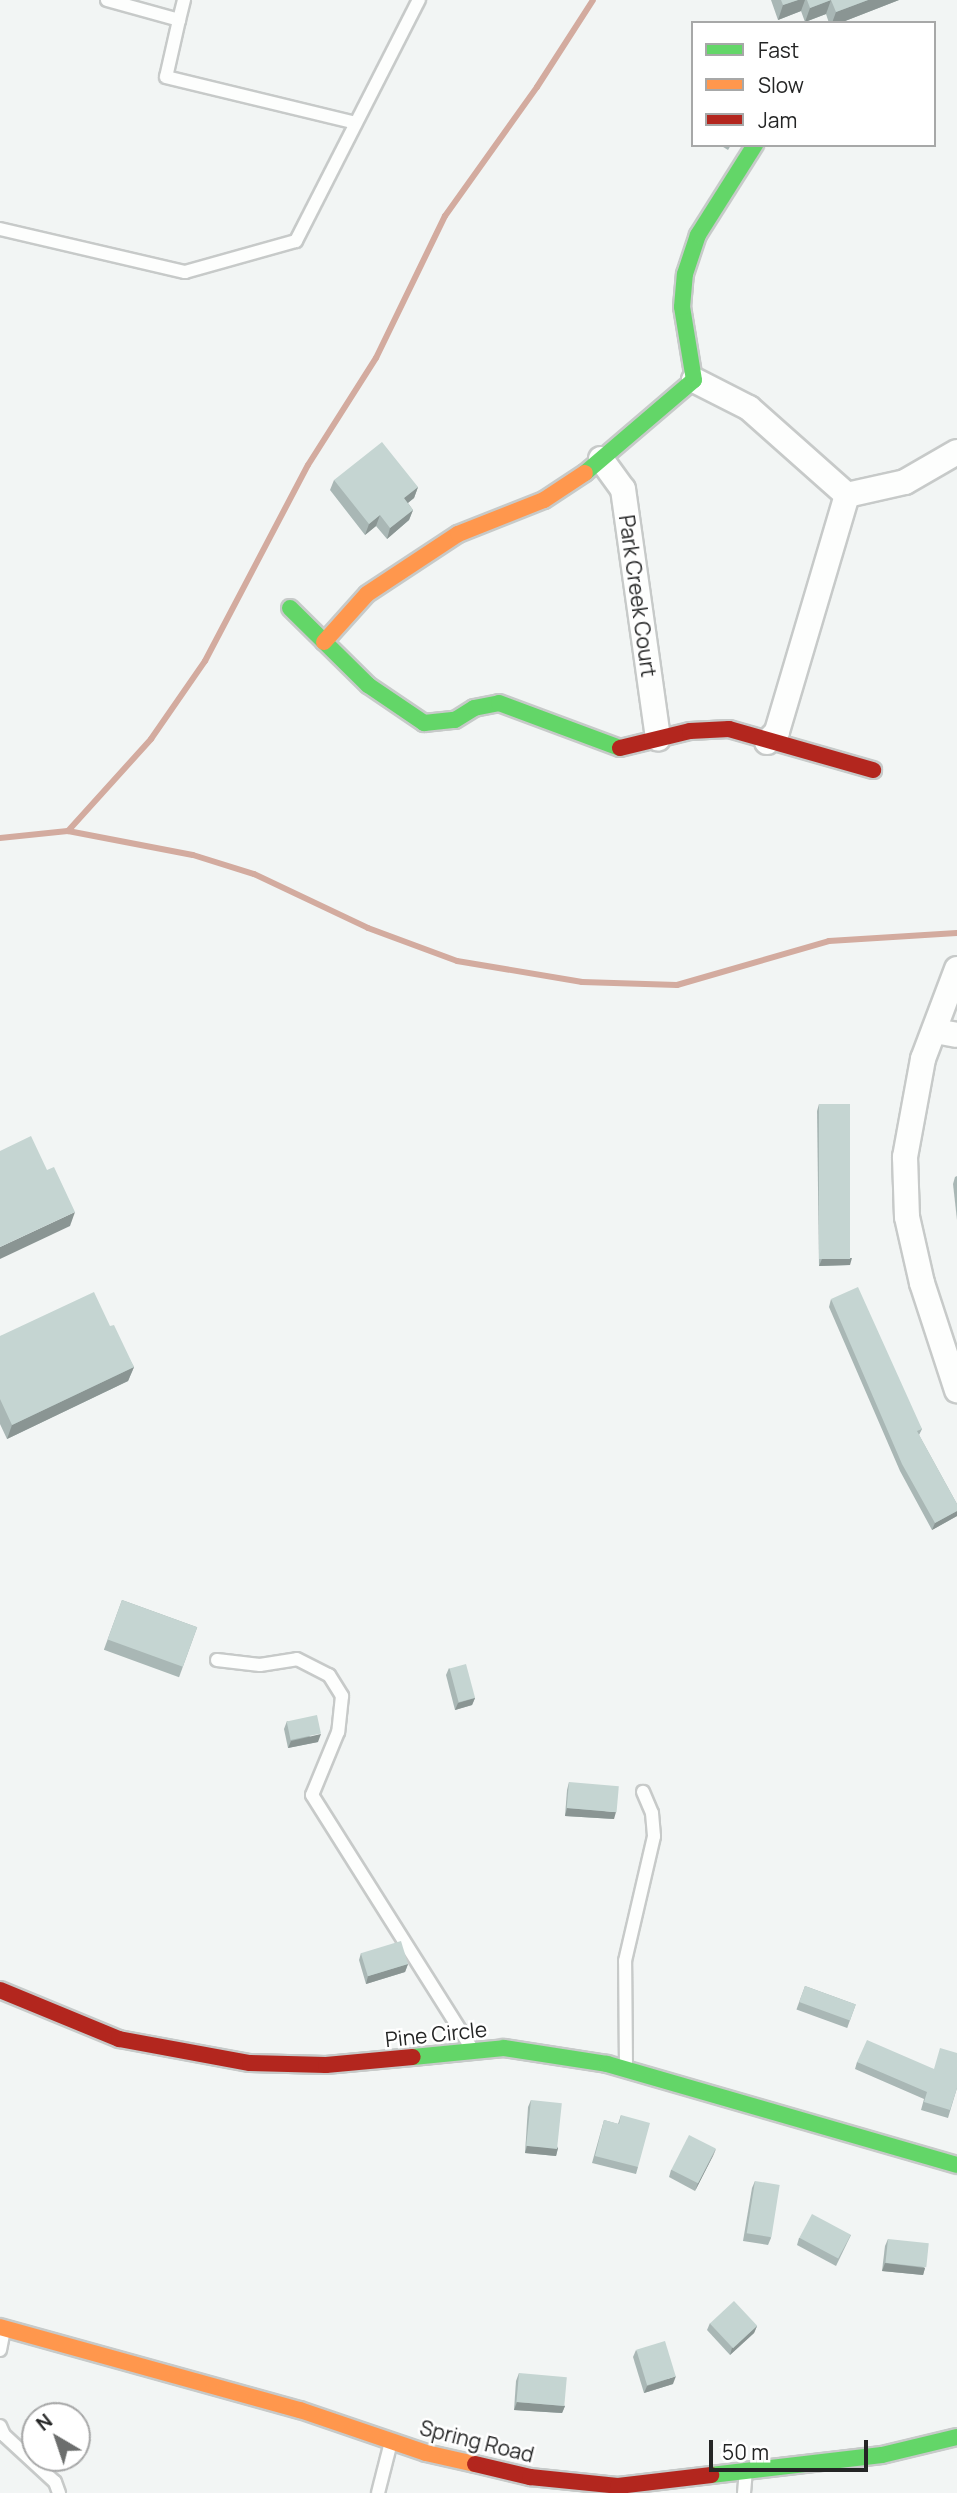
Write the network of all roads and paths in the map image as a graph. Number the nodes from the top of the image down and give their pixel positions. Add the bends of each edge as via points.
1 (107, 0) edge
2 (184, 0) edge
3 (419, 0) edge
4 (178, 20) junction
5 (356, 123) junction
6 (754, 147) edge
7 (0, 229) edge
8 (694, 380) junction
9 (957, 452) edge
10 (601, 459) junction
11 (847, 495) junction
12 (290, 608) dead end
13 (324, 642) junction
14 (658, 739) junction
15 (767, 741) junction
16 (873, 771) dead end
17 (957, 969) edge
18 (946, 1033) edge
19 (957, 1390) edge
20 (217, 1660) dead end
21 (643, 1792) dead end
22 (0, 1990) edge
23 (472, 2049) junction
24 (626, 2070) junction
25 (957, 2165) edge
26 (2, 2328) edge
27 (0, 2350) edge
28 (0, 2426) edge
29 (957, 2437) edge
30 (391, 2441) junction
31 (746, 2472) junction
32 (59, 2493) edge
33 (378, 2493) edge
34 (744, 2493) edge

1 - 4 lane
2 - 4 lane
3 - 5 lane
4 - 5 lane via 166,77
5 - 7 lane via 296,242 185,272
6 - 8 street via 698,235 685,274 682,307
8 - 10 street
8 - 11 street via 749,408
9 - 11 street via 905,482
10 - 13 street via 544,500 458,534 368,594
10 - 14 street, Park Creek Court via 623,489
11 - 15 street via 777,732
12 - 13 street
13 - 14 street via 368,685 424,723 455,720 474,708 499,702 623,749
14 - 15 street via 729,729
15 - 16 street
17 - 18 street
18 - 19 street via 923,1059 905,1157 907,1217 922,1283
20 - 23 lane via 260,1665 297,1659 329,1675 342,1696 338,1732 312,1796
21 - 24 lane via 652,1813 654,1836 625,1961
22 - 23 street, Pine Circle via 119,2039 250,2063 326,2066
23 - 24 street, Pine Circle via 518,2050
24 - 25 street, Pine Circle
26 - 27 lane
26 - 30 street, Spring Road via 300,2410
28 - 32 lane via 55,2483
29 - 31 street, Spring Road via 882,2455
30 - 31 street, Spring Road via 530,2477 618,2486
30 - 33 lane
31 - 34 lane

